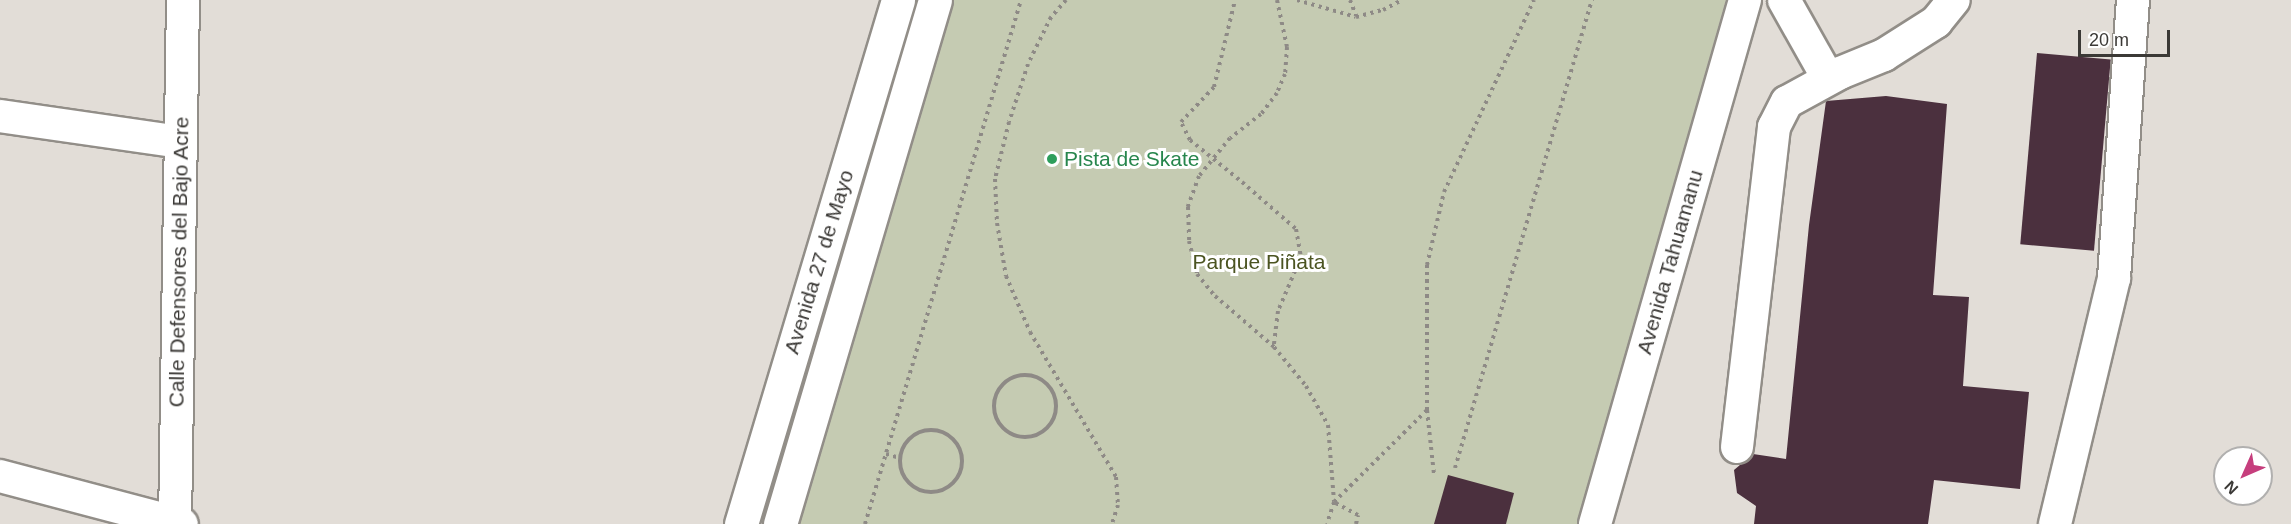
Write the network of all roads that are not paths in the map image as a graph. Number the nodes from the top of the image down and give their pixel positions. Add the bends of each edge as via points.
1 (183, 0) edge
2 (898, 0) edge
3 (935, 0) edge
4 (1745, 0) edge
5 (1784, 0) edge
6 (1954, 0) edge
7 (2133, 0) edge
8 (1828, 78) junction
9 (0, 116) edge
10 (180, 142) junction
11 (1737, 447) dead end
12 (0, 476) edge
13 (177, 523) edge
14 (741, 524) edge
15 (780, 524) edge
16 (1595, 524) edge
17 (2055, 524) edge

1 - 10 street, Calle Defensores del Bajo Acre
2 - 14 main road, Avenida 27 de Mayo
3 - 15 main road, Avenida 27 de Mayo
4 - 16 street, Avenida Tahuamanu
5 - 8 street
6 - 8 street via 1936,22 1884,55
7 - 17 street via 2114,278
8 - 11 street via 1787,102 1774,127
9 - 10 street
10 - 13 street, Calle Defensores del Bajo Acre
12 - 13 street

